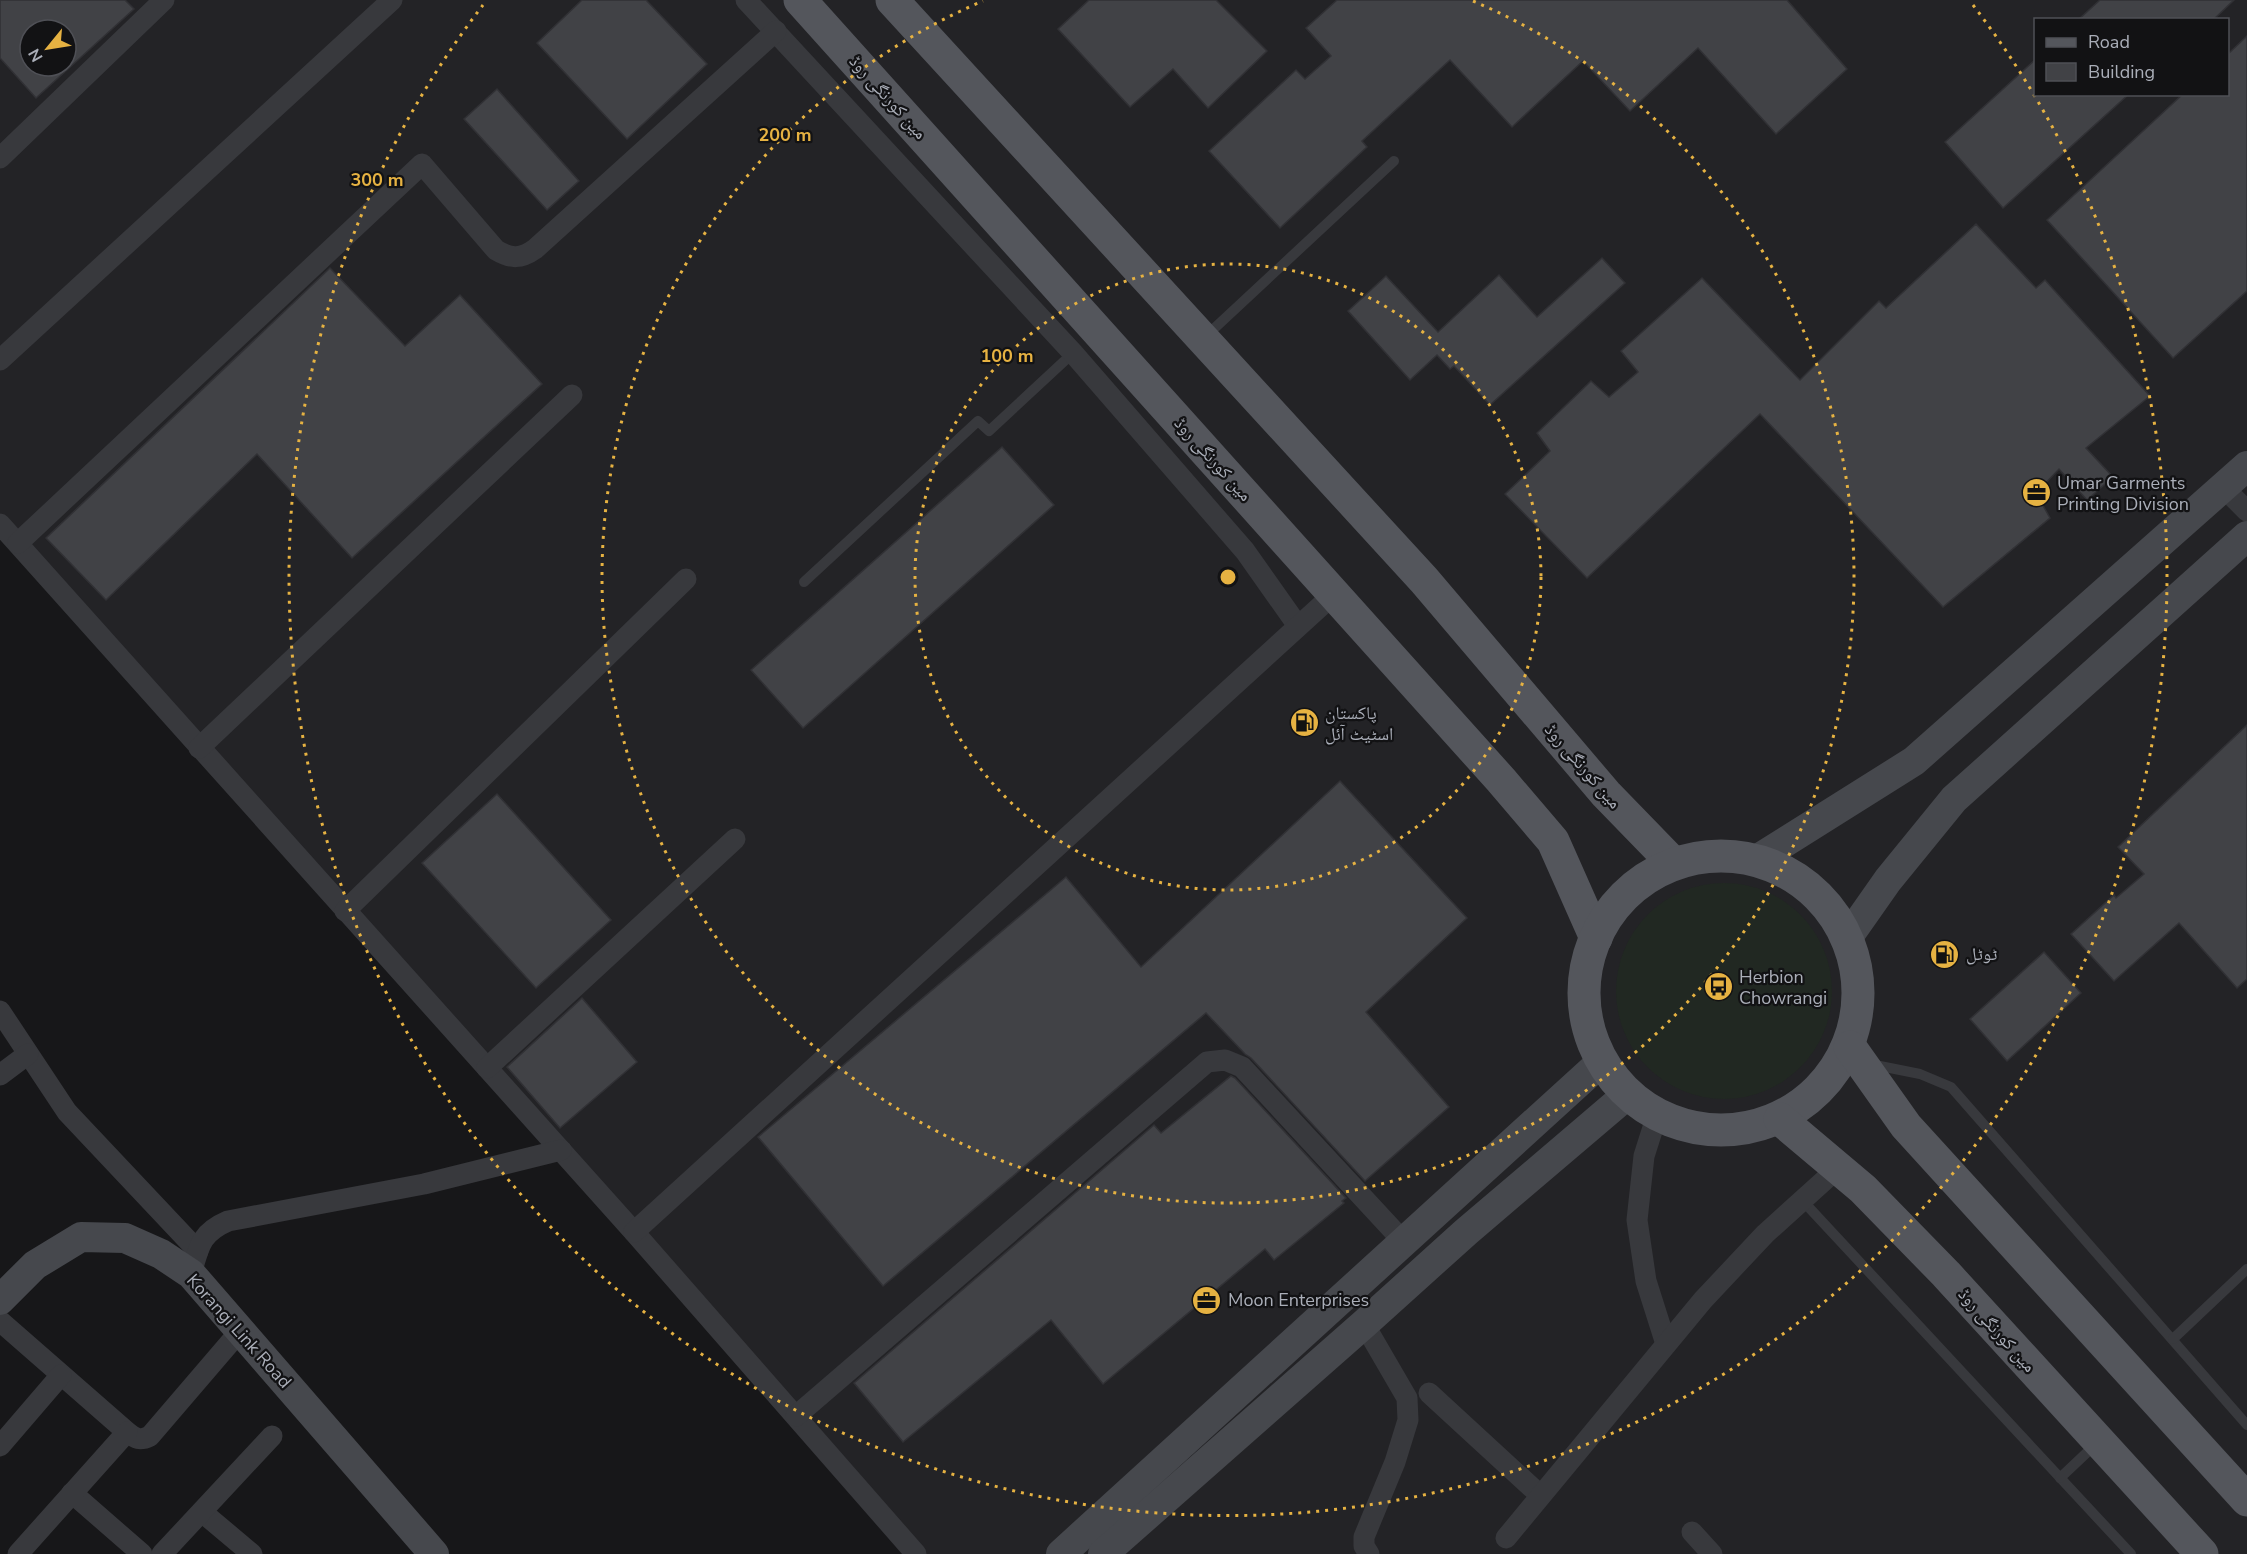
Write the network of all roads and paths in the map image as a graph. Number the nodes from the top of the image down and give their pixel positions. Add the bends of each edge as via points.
1 (164, 0) edge
2 (392, 0) edge
3 (746, 0) edge
4 (800, 0) edge
5 (892, 0) edge
6 (776, 31) junction
7 (0, 158) edge
8 (1394, 161) dead end
9 (1203, 339) junction
10 (1073, 353) junction
11 (0, 360) edge
12 (572, 395) dead end
13 (2247, 466) edge
14 (2223, 487) junction
15 (2247, 511) edge
16 (0, 524) edge
17 (2247, 536) edge
18 (18, 543) junction
19 (686, 579) dead end
20 (804, 582) dead end
21 (1334, 594) junction
22 (1298, 626) junction
23 (199, 748) junction
24 (735, 839) dead end
25 (1758, 859) junction
26 (1673, 863) junction
27 (345, 910) junction
28 (1848, 937) junction
29 (1596, 938) junction
30 (0, 1011) edge
31 (28, 1054) junction
32 (1855, 1054) junction
33 (1600, 1062) junction
34 (488, 1068) junction
35 (0, 1076) edge
36 (1628, 1094) junction
37 (1657, 1115) junction
38 (1780, 1119) junction
39 (561, 1150) junction
40 (1838, 1168) junction
41 (1802, 1200) junction
42 (634, 1232) junction
43 (1404, 1242) junction
44 (194, 1263) junction
45 (2247, 1269) edge
46 (0, 1300) edge
47 (0, 1321) edge
48 (1364, 1324) junction
49 (240, 1331) junction
50 (2173, 1339) junction
51 (1666, 1344) junction
52 (61, 1375) junction
53 (1429, 1393) dead end
54 (796, 1416) junction
55 (2247, 1425) edge
56 (127, 1432) junction
57 (272, 1436) dead end
58 (2099, 1441) junction
59 (0, 1446) edge
60 (2060, 1478) junction
61 (72, 1493) junction
62 (1540, 1495) junction
63 (2247, 1500) edge
64 (202, 1512) junction
65 (1692, 1532) dead end
66 (1506, 1538) dead end
67 (18, 1554) edge
68 (142, 1554) edge
69 (162, 1554) edge
70 (252, 1554) edge
71 (434, 1554) edge
72 (916, 1554) edge
73 (1061, 1554) edge
74 (1103, 1554) edge
75 (1369, 1554) edge
76 (1712, 1554) edge
77 (2131, 1554) edge
78 (2202, 1554) edge

1 - 7 street
2 - 11 street
3 - 6 street
4 - 21 main road, مین کورنگی روڈ
5 - 9 main road, مین کورنگی روڈ
6 - 10 street
6 - 18 street via 525,256 508,257 496,250 422,165
8 - 9 lane
9 - 26 main road, مین کورنگی روڈ via 1424,580 1606,794
10 - 20 lane via 988,431 978,421
10 - 22 street via 1245,551
12 - 23 street
13 - 14 main road
14 - 15 street
14 - 25 main road via 1914,760
16 - 18 street
17 - 28 main road via 1954,799 1888,879
18 - 23 street
19 - 27 street
21 - 22 street
21 - 29 main road, مین کورنگی روڈ via 1502,780 1552,842
22 - 42 street
23 - 27 street
24 - 34 street
25 - 26 main road via 1730,854
25 - 28 main road via 1812,888
26 - 29 main road via 1648,875 1627,892 1609,913
27 - 34 street
28 - 32 main road via 1861,992
29 - 33 main road via 1586,972 1585,1008
30 - 31 street
31 - 35 street
31 - 44 street via 67,1112
32 - 38 main road via 1822,1090
32 - 50 lane via 1951,1087
32 - 63 main road via 1906,1126
33 - 36 main road
33 - 43 main road
34 - 39 street
36 - 37 main road
36 - 48 main road
37 - 38 main road via 1688,1127 1734,1131
37 - 51 street via 1644,1156 1637,1220 1646,1281
38 - 40 main road, مین کورنگی روڈ
39 - 42 street
39 - 44 street via 424,1184 228,1221 213,1227 201,1241
40 - 41 street
40 - 58 main road, مین کورنگی روڈ via 1946,1274
41 - 51 street via 1765,1234
41 - 60 lane
42 - 54 street
43 - 54 street via 1242,1067 1225,1060 1206,1062
43 - 73 main road
44 - 46 main road, Korangi Link Road via 125,1238 81,1237 35,1265
44 - 49 main road, Korangi Link Road
45 - 50 lane
47 - 52 street
48 - 74 main road
48 - 75 street via 1407,1398 1408,1420 1364,1537
49 - 56 street via 150,1436 136,1439
49 - 71 main road, Korangi Link Road
50 - 55 lane
51 - 62 street
52 - 56 street
52 - 59 street
53 - 62 street
54 - 72 street
56 - 61 street
57 - 64 street
58 - 60 lane
58 - 78 main road, مین کورنگی روڈ
60 - 77 lane
61 - 67 street
61 - 68 street
62 - 66 street
64 - 69 street
64 - 70 street
65 - 76 street

